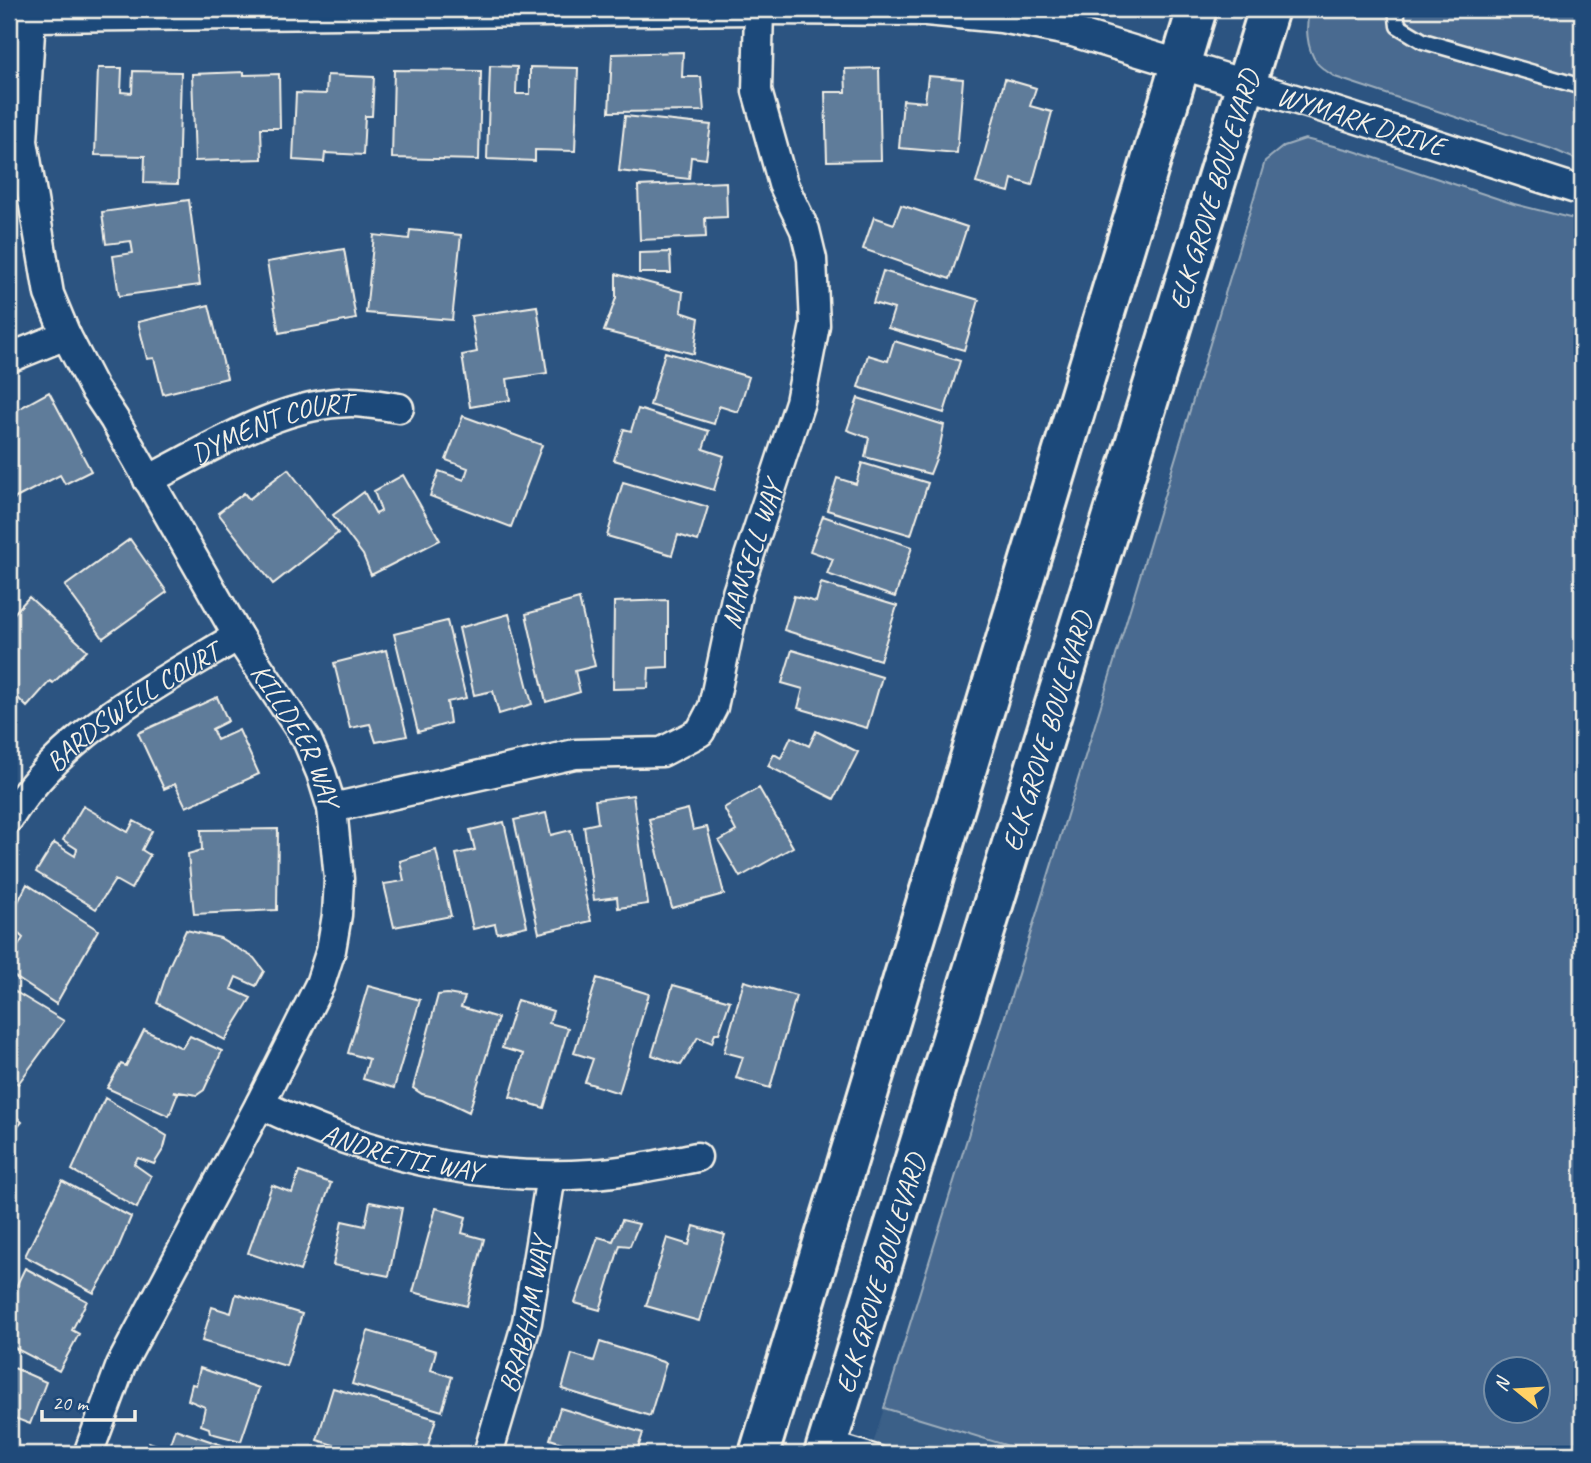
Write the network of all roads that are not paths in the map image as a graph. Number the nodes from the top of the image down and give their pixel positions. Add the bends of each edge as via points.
1 (1197, 9) edge
2 (1269, 9) edge
3 (1396, 9) edge
4 (759, 10) edge
5 (23, 14) edge
6 (1179, 64) junction
7 (1245, 85) junction
8 (1582, 86) edge
9 (1582, 191) edge
10 (66, 335) junction
11 (9, 358) edge
12 (399, 408) dead end
13 (148, 480) junction
14 (238, 636) junction
15 (332, 808) junction
16 (9, 818) edge
17 (260, 1104) junction
18 (697, 1157) dead end
19 (551, 1176) junction
20 (827, 1446) edge
21 (88, 1454) edge
22 (488, 1454) edge
23 (759, 1454) edge
24 (880, 1454) edge

1 - 6 main road
2 - 7 main road, ELK GROVE BOULEVARD
3 - 8 lane via 1398,26 1423,41
4 - 5 street, WYMARK DRIVE
4 - 6 street, WYMARK DRIVE via 926,11 1001,18 1073,32
4 - 15 street, MANSELL WAY via 757,91 779,171 812,258 815,325 800,402 737,593 713,707 700,732 662,752 575,754
5 - 10 street, KILLDEER WAY via 23,142 49,293
6 - 7 street, WYMARK DRIVE
6 - 23 main road
7 - 9 street, WYMARK DRIVE
7 - 20 main road, ELK GROVE BOULEVARD
10 - 11 street
10 - 13 street, KILLDEER WAY
12 - 13 street, DYMENT COURT via 352,402 288,413
13 - 14 street, KILLDEER WAY
14 - 15 street, KILLDEER WAY via 307,740
14 - 16 street, BARDSWELL COURT via 94,727 55,762
15 - 17 street, KILLDEER WAY via 339,879 331,950 306,1016
17 - 19 street, ANDRETTI WAY via 295,1121 429,1163
17 - 21 street, KILLDEER WAY via 121,1365
18 - 19 street, ANDRETTI WAY via 633,1170
19 - 22 street, BRABHAM WAY via 527,1322
20 - 24 lane

